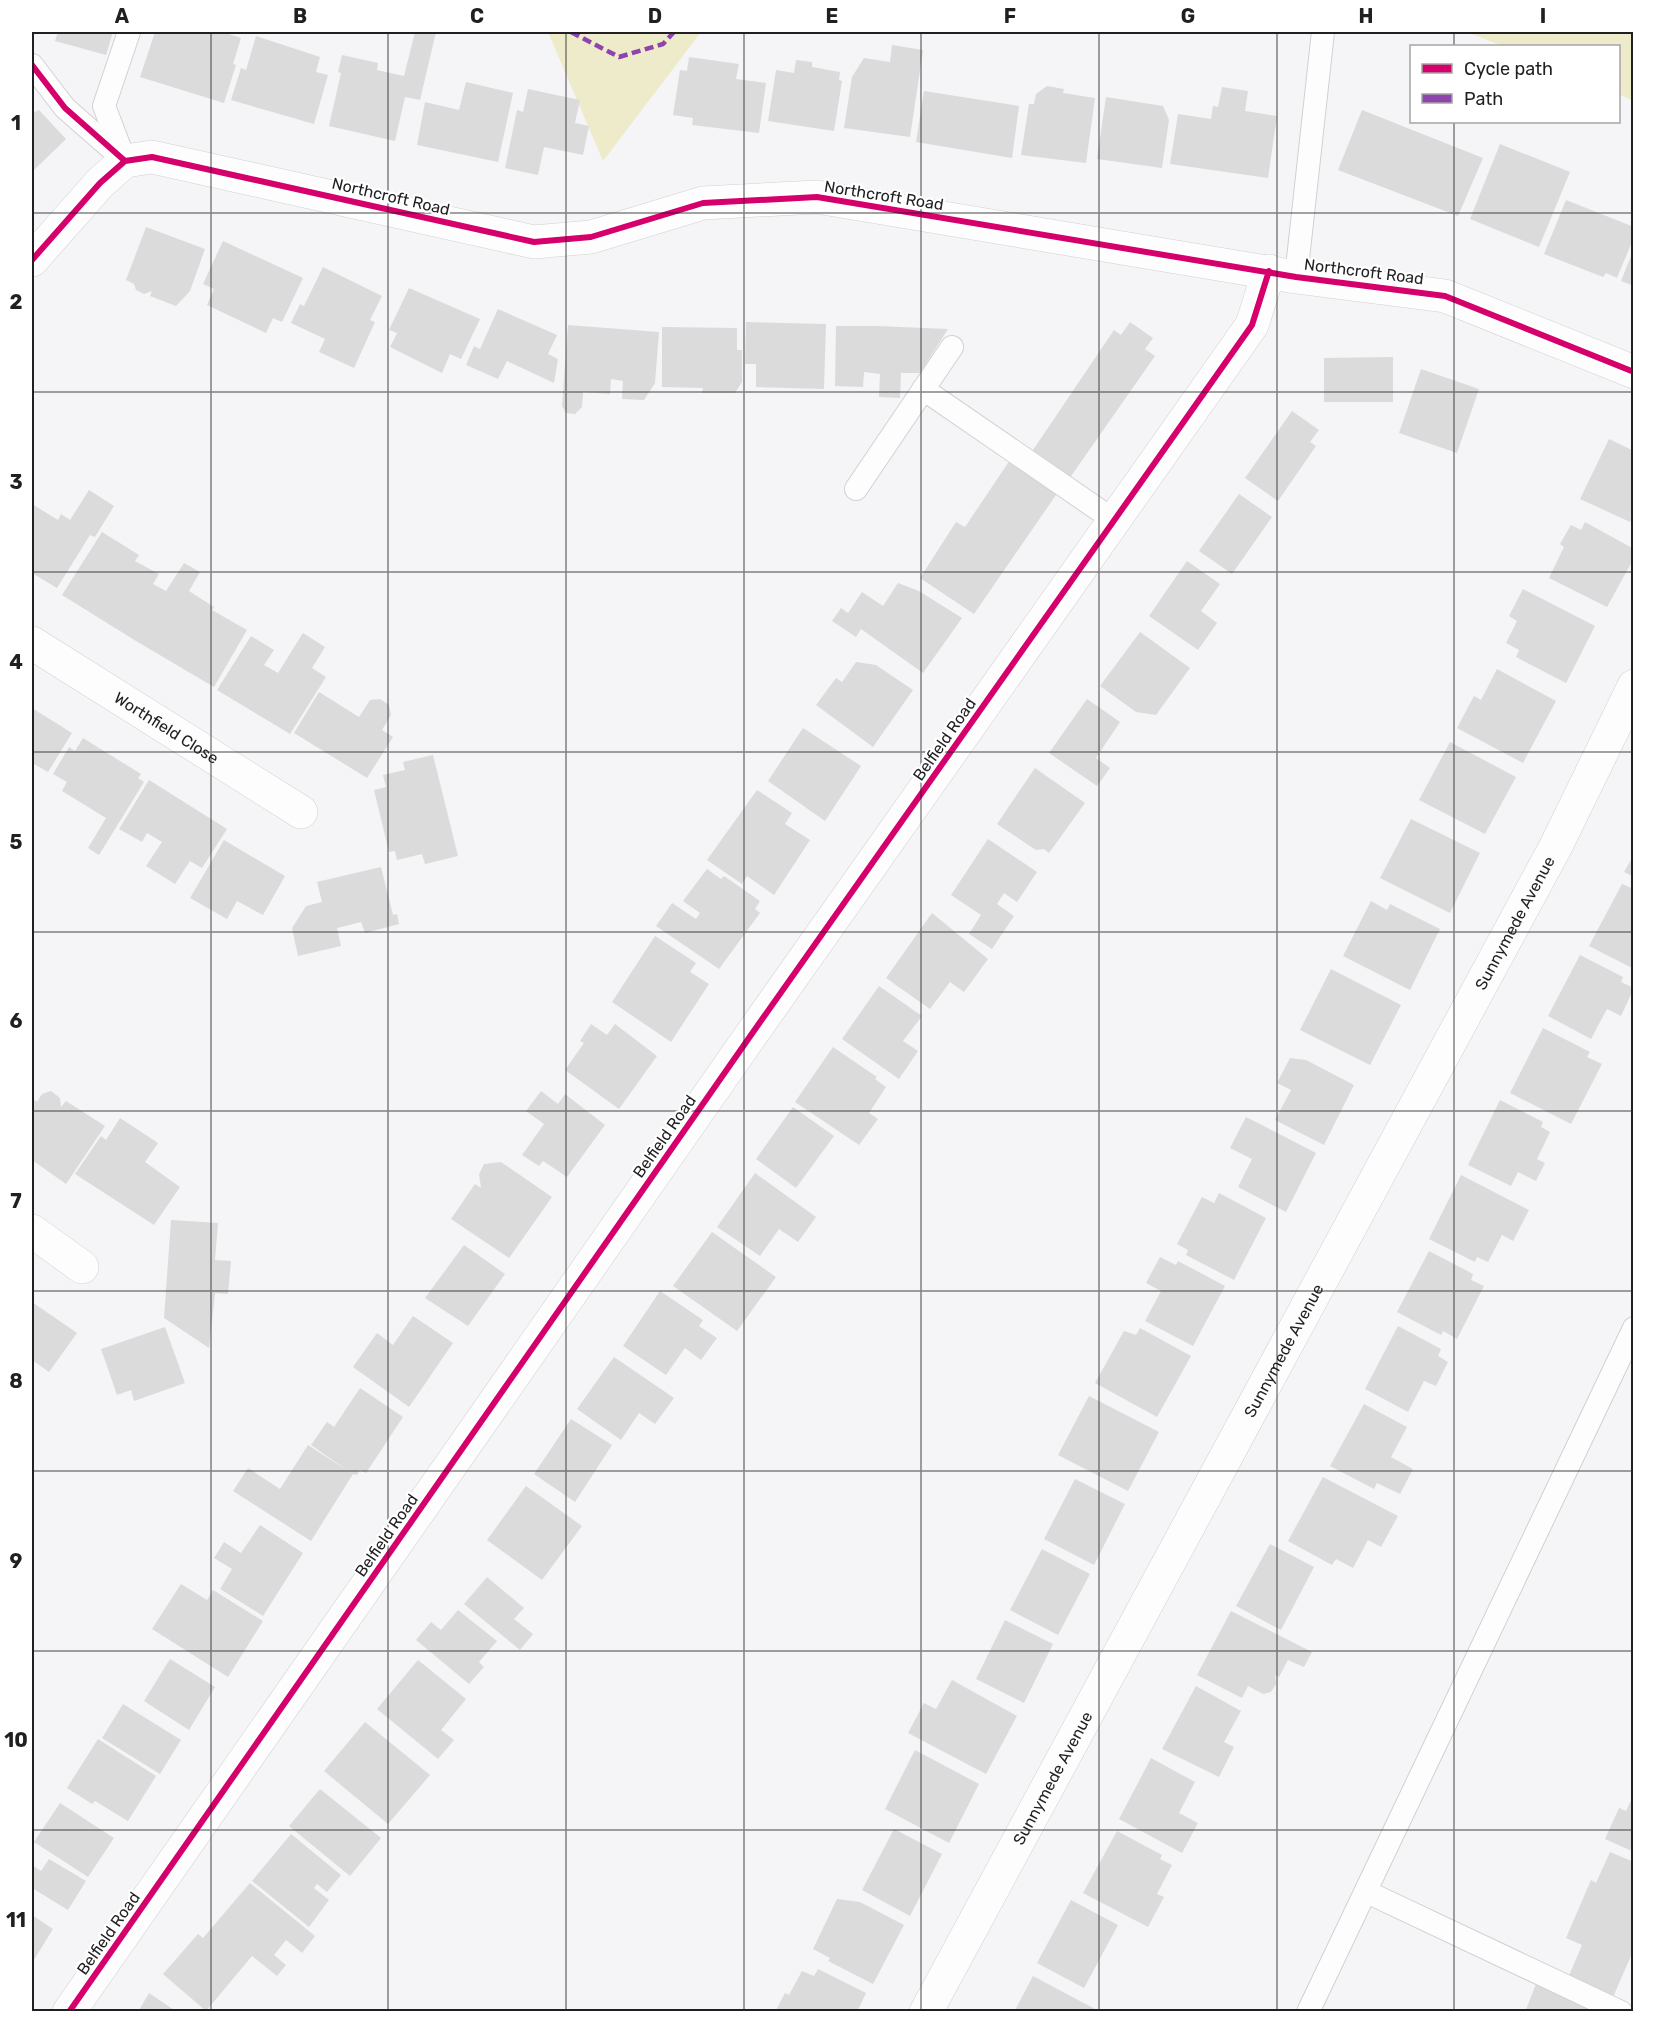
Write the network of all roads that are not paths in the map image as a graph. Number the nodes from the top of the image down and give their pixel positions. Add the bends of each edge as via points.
1 (129, 32) edge
2 (1323, 32) edge
3 (32, 65) edge
4 (125, 161) junction
5 (32, 260) edge
6 (1283, 274) junction
7 (952, 347) dead end
8 (1634, 372) edge
9 (923, 389) junction
10 (855, 489) dead end
11 (1115, 521) junction
12 (32, 643) edge
13 (1634, 686) edge
14 (301, 812) dead end
15 (32, 1231) edge
16 (82, 1267) dead end
17 (1634, 1328) edge
18 (1628, 1354) edge
19 (1367, 1892) junction
20 (69, 2012) edge
21 (926, 2012) edge
22 (1308, 2012) edge
23 (1621, 2012) edge

1 - 4 lane via 104,106
2 - 6 lane
3 - 4 lane via 65,108
4 - 5 street via 100,183
4 - 6 street, Northcroft Road via 152,157 534,242 591,237 703,202 817,197
6 - 8 street, Northcroft Road via 1445,296
6 - 11 street, Belfield Road via 1252,325
7 - 9 lane
9 - 10 lane
9 - 11 lane
11 - 20 street, Belfield Road
12 - 14 street, Worthfield Close
13 - 21 street, Sunnymede Avenue via 1556,846
15 - 16 street
17 - 18 lane
18 - 19 lane
19 - 22 lane
19 - 23 lane

